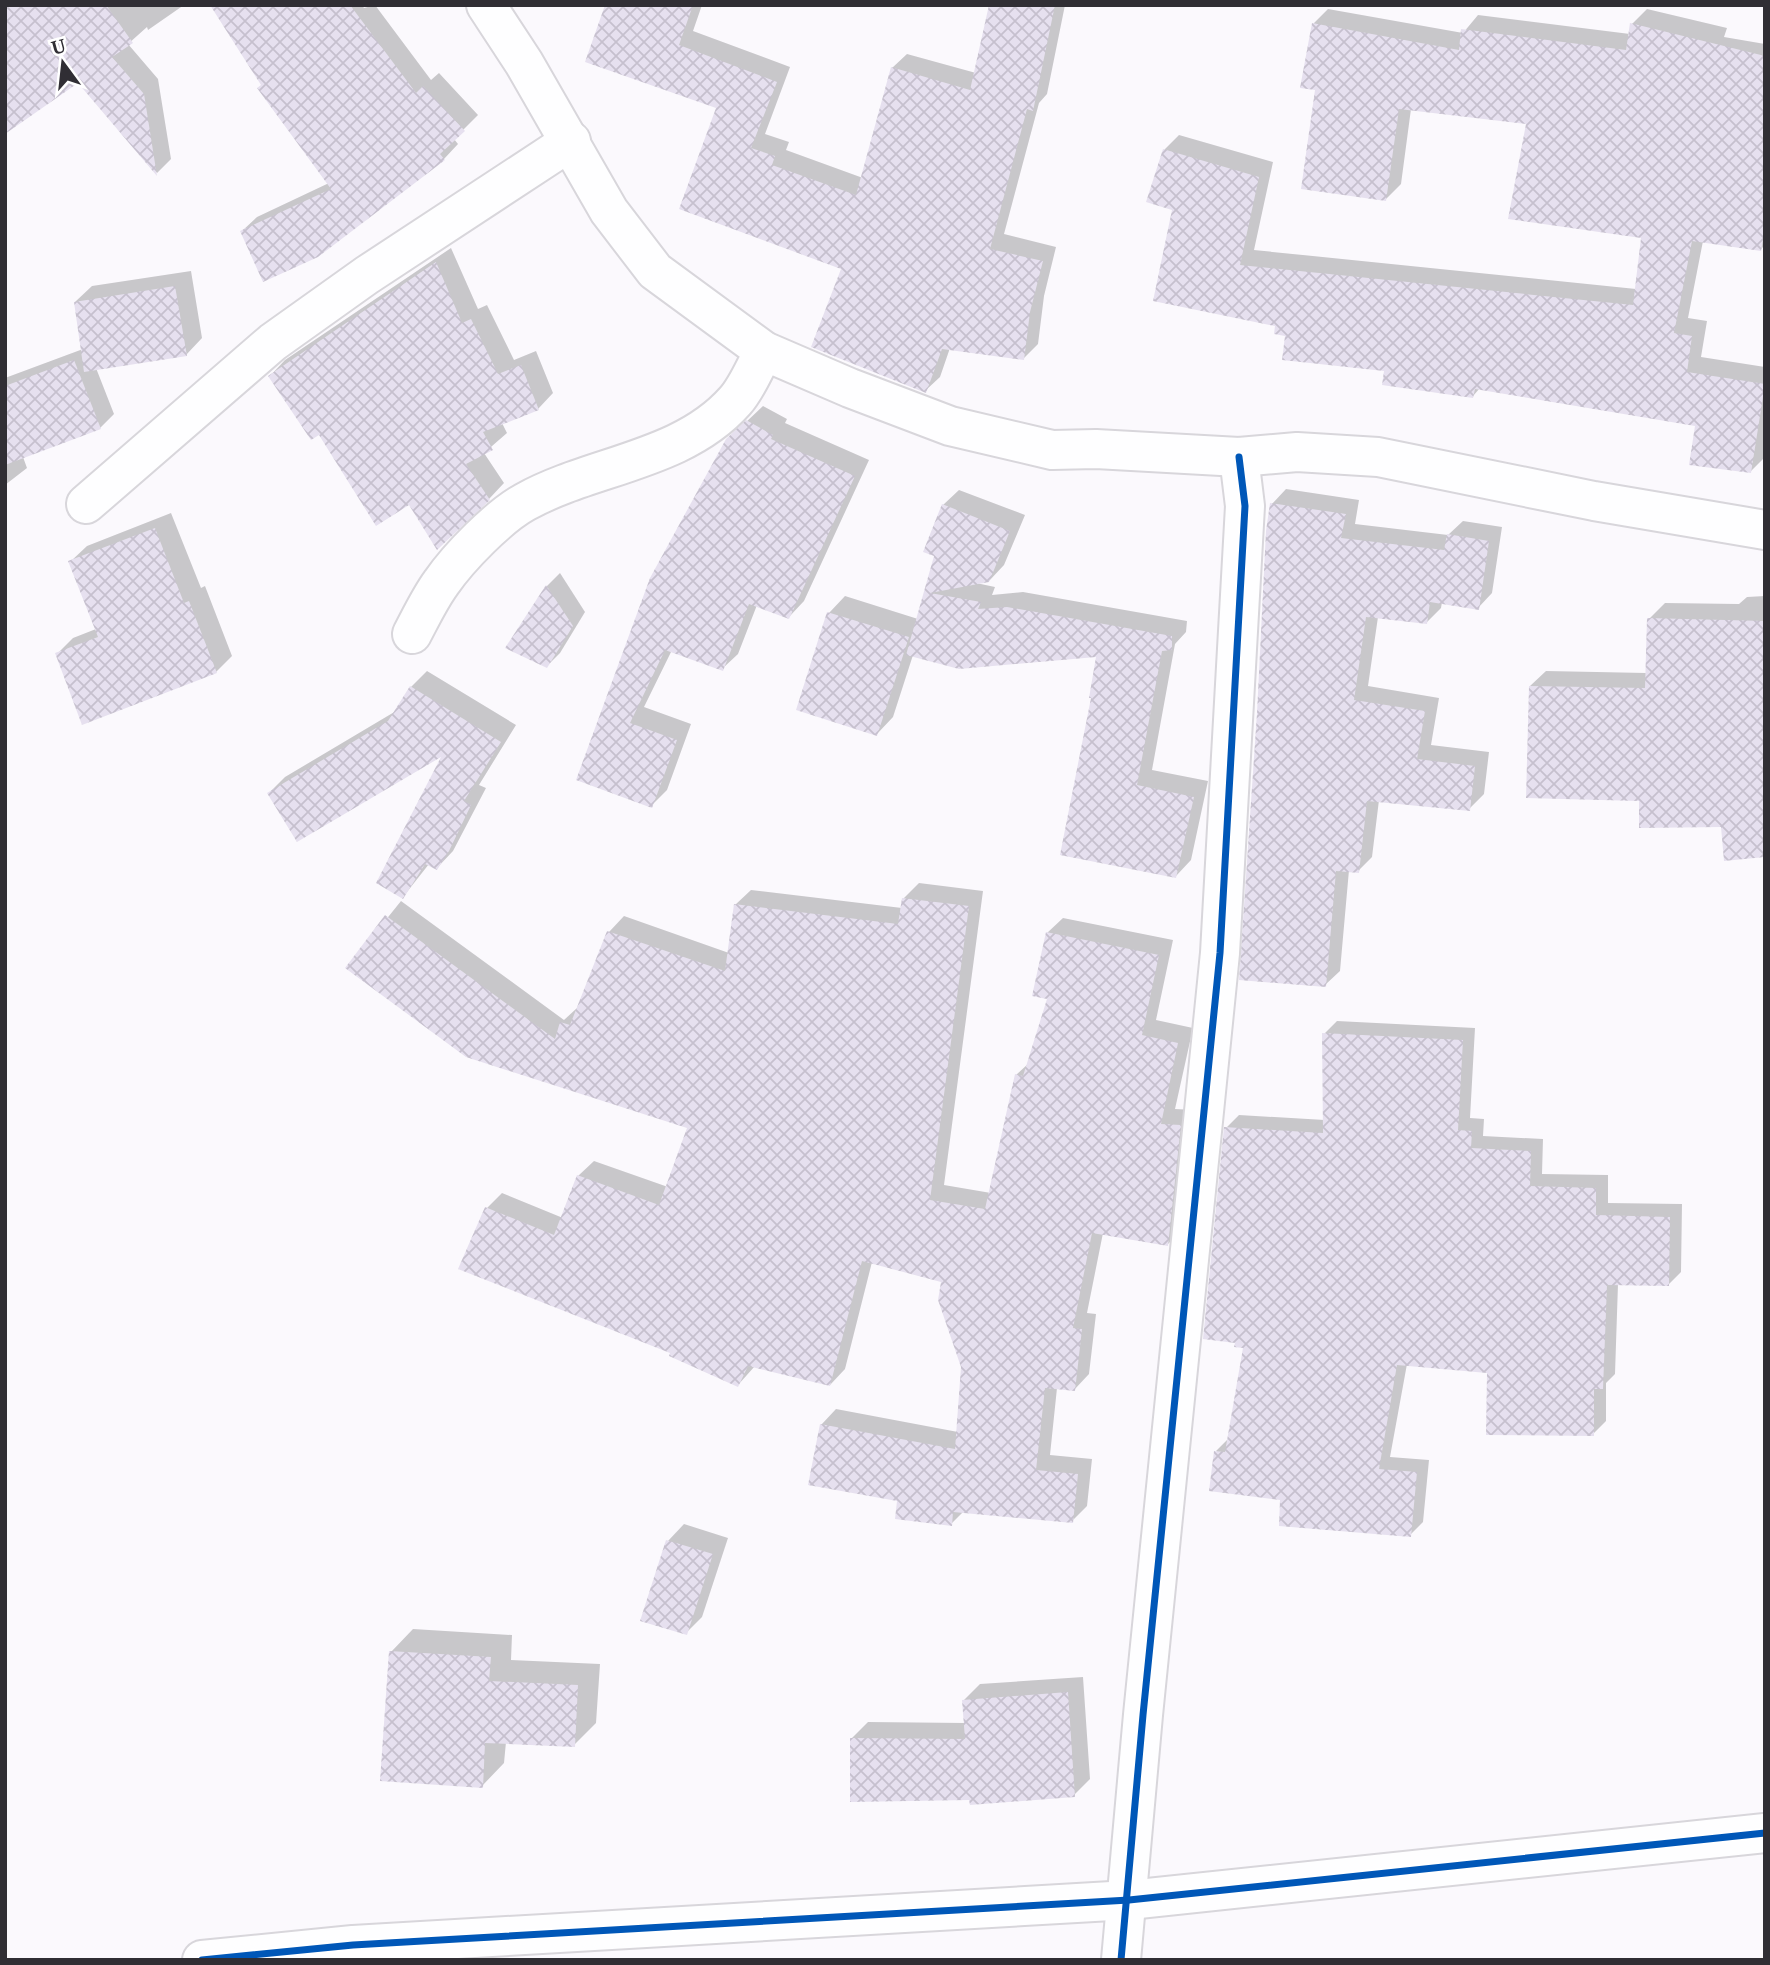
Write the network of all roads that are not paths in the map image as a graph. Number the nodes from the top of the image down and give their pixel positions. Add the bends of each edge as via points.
1 (486, 5) edge
2 (571, 141) junction
3 (764, 351) junction
4 (1239, 457) junction
5 (86, 504) dead end
6 (1765, 530) edge
7 (412, 634) dead end
8 (1765, 1833) edge
9 (1129, 1900) junction
10 (202, 1960) edge
11 (1121, 1960) edge

1 - 2 street
2 - 3 street via 610,211 655,271
2 - 5 street via 273,342
3 - 4 street via 950,426 1052,450
3 - 7 street via 736,401 709,424 611,470 523,503 477,542 441,583
4 - 6 street via 1297,452 1378,457
4 - 9 street via 1245,506 1220,953 1143,1715
8 - 9 street
9 - 10 street via 353,1945
9 - 11 street

